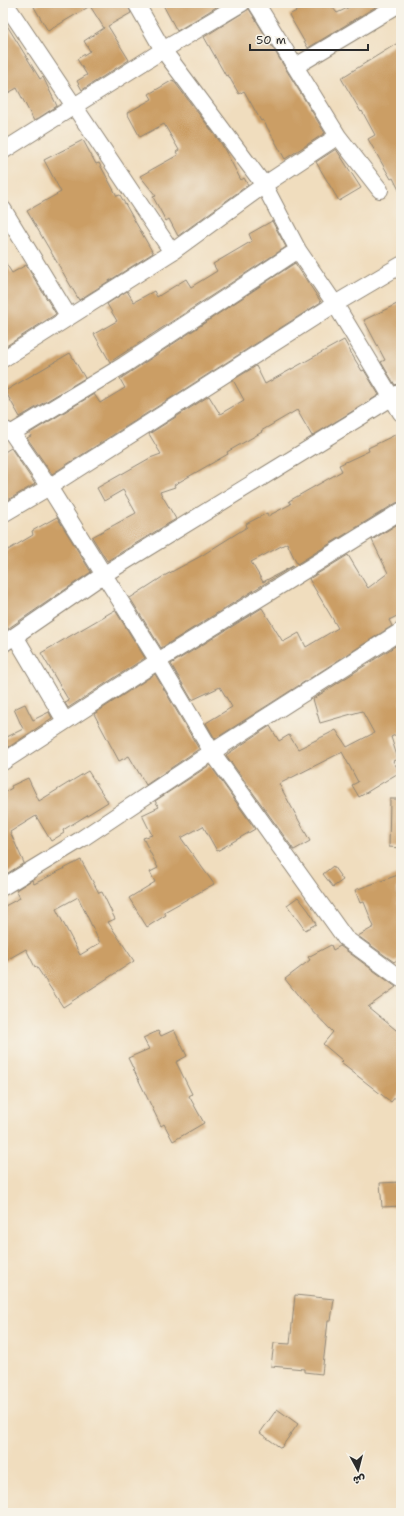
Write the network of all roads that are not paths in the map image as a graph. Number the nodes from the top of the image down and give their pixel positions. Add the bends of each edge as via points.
1 (6, 3) edge
2 (136, 3) edge
3 (242, 3) edge
4 (256, 3) edge
5 (393, 5) edge
6 (163, 50) junction
7 (296, 66) junction
8 (74, 106) junction
9 (338, 136) junction
10 (3, 151) edge
11 (264, 185) junction
12 (380, 190) dead end
13 (3, 209) edge
14 (298, 250) junction
15 (172, 252) junction
16 (401, 265) edge
17 (335, 304) junction
18 (69, 317) junction
19 (3, 359) edge
20 (396, 395) edge
21 (401, 413) edge
22 (8, 431) edge
23 (49, 487) junction
24 (401, 512) edge
25 (3, 514) edge
26 (103, 575) junction
27 (401, 631) edge
28 (9, 640) edge
29 (158, 661) junction
30 (65, 721) junction
31 (212, 752) junction
32 (3, 762) edge
33 (3, 887) edge
34 (401, 979) edge

1 - 8 street
2 - 6 street
3 - 6 street
4 - 7 street
5 - 7 street
6 - 8 street
6 - 11 street
7 - 9 street
8 - 10 street
8 - 15 street
9 - 11 street
9 - 12 street
11 - 14 street
11 - 15 street
13 - 18 street
14 - 17 street
14 - 22 street via 124,366
15 - 18 street
16 - 17 street
17 - 20 street
17 - 23 street
18 - 19 street
20 - 21 street
20 - 26 street
22 - 23 street
23 - 25 street
23 - 26 street
24 - 29 street
26 - 28 street
26 - 29 street
27 - 31 street
28 - 30 street
29 - 30 street
29 - 31 street
30 - 32 street
31 - 33 street via 80,840
31 - 34 street via 345,938

